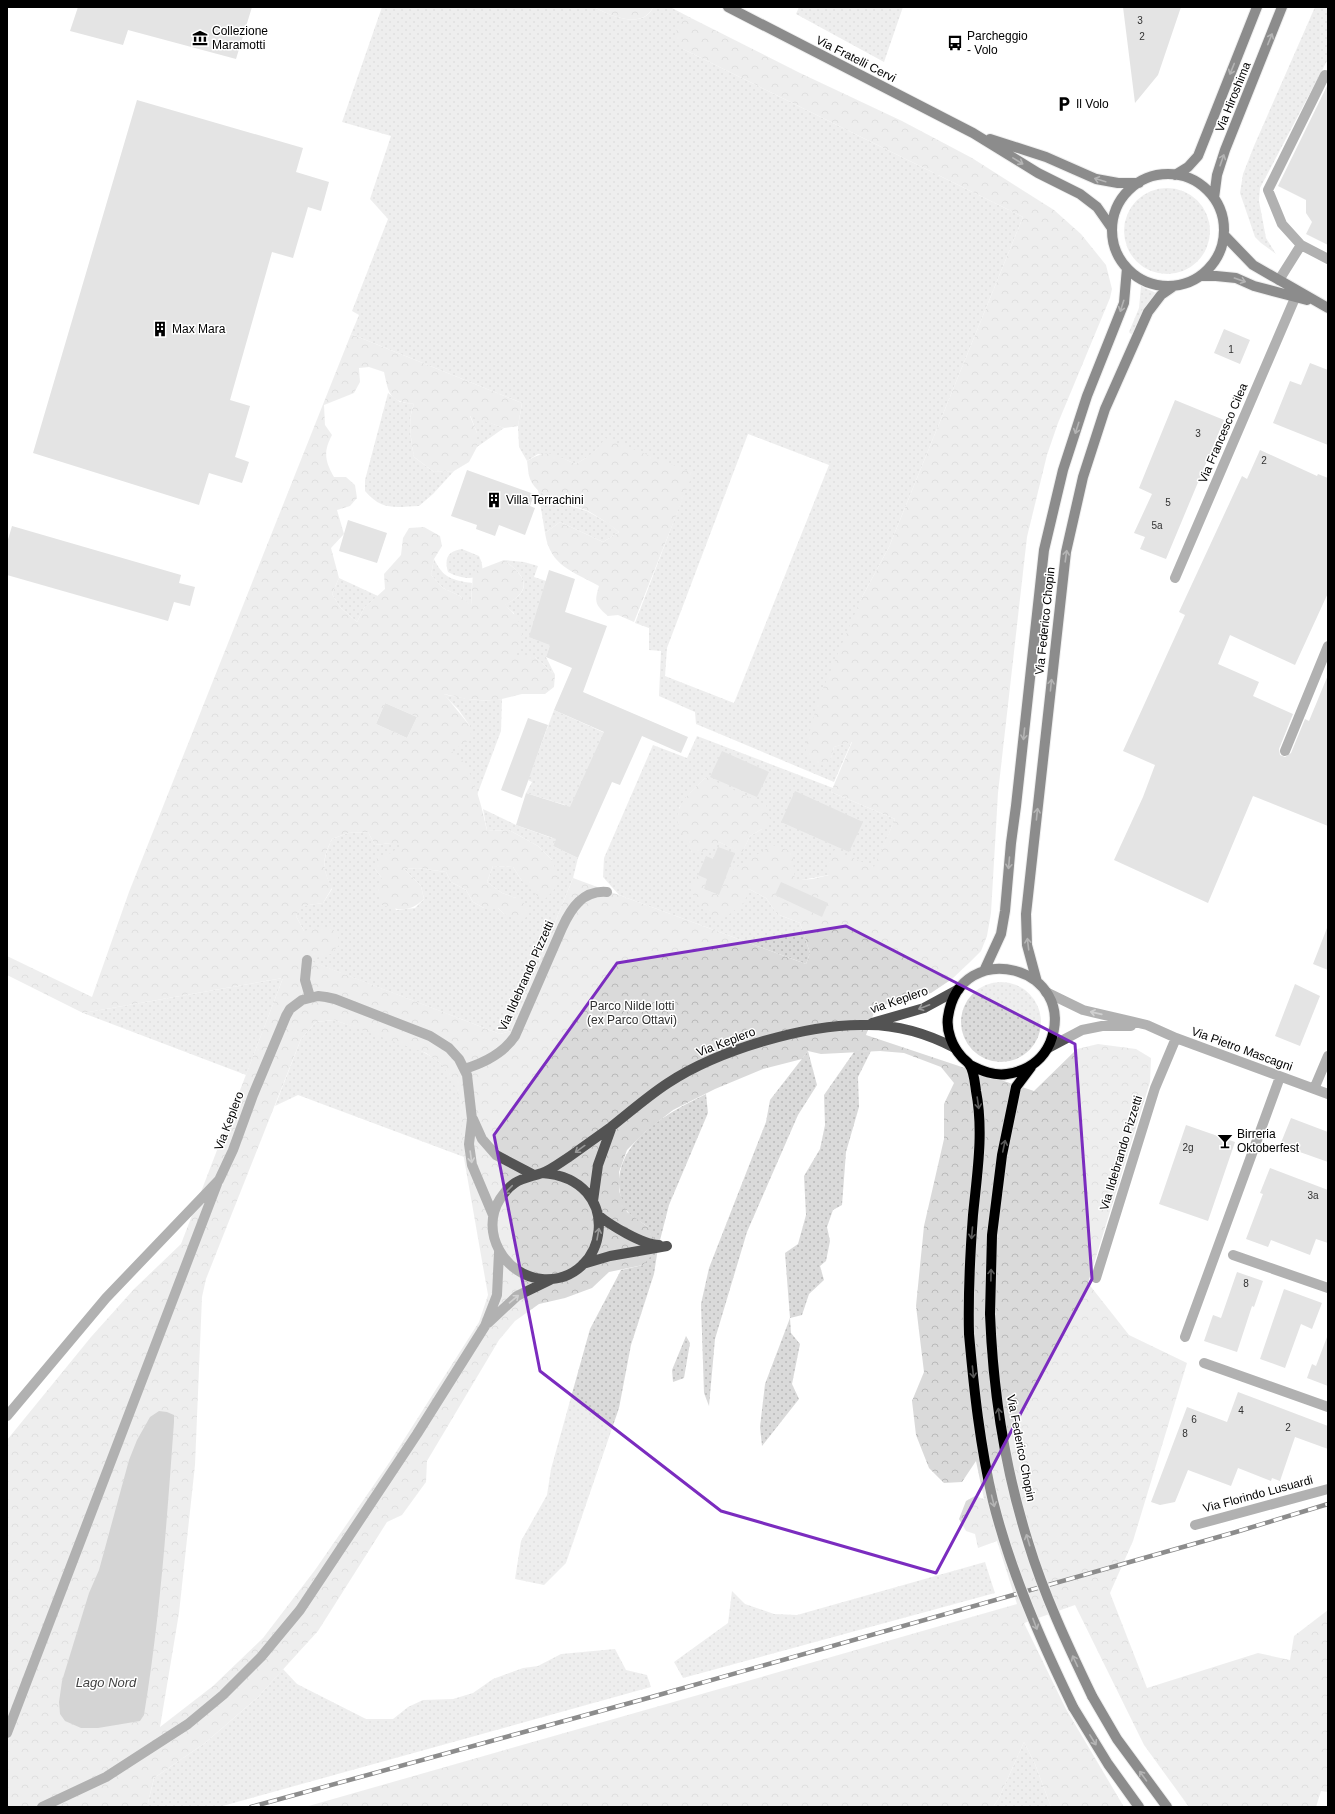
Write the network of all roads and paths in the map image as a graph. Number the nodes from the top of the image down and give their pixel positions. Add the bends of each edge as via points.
1 (728, 7) edge
2 (1257, 7) edge
3 (1282, 7) edge
4 (1328, 76) edge
5 (973, 133) junction
6 (1175, 175) junction
7 (1138, 183) junction
8 (1214, 198) junction
9 (1112, 227) junction
10 (1224, 235) junction
11 (1301, 245) junction
12 (1328, 259) edge
13 (1127, 268) junction
14 (1201, 276) junction
15 (1279, 280) junction
16 (1174, 286) junction
17 (1295, 298) junction
18 (1323, 306) edge
19 (1175, 578) dead end
20 (1328, 646) edge
21 (1285, 751) dead end
22 (607, 892) dead end
23 (307, 960) dead end
24 (984, 971) junction
25 (1037, 982) junction
26 (959, 989) junction
27 (1046, 992) junction
28 (310, 998) junction
29 (868, 1024) junction
30 (1147, 1025) junction
31 (1176, 1038) junction
32 (955, 1048) junction
33 (1048, 1048) junction
34 (1328, 1056) edge
35 (970, 1065) junction
36 (1032, 1065) junction
37 (464, 1069) junction
38 (1280, 1077) junction
39 (1314, 1089) junction
40 (1328, 1094) edge
41 (472, 1119) junction
42 (612, 1126) junction
43 (537, 1174) junction
44 (219, 1180) junction
45 (593, 1201) junction
46 (494, 1215) junction
47 (598, 1215) junction
48 (499, 1252) junction
49 (1233, 1255) dead end
50 (583, 1264) junction
51 (555, 1278) junction
52 (1096, 1278) dead end
53 (1328, 1288) edge
54 (485, 1326) junction
55 (1185, 1337) dead end
56 (1204, 1363) dead end
57 (1328, 1407) edge
58 (7, 1416) edge
59 (1328, 1489) edge
60 (1195, 1525) dead end
61 (7, 1733) edge
62 (42, 1807) edge
63 (1139, 1807) edge
64 (1167, 1807) edge

1 - 5 main road, Via Fratelli Cervi
2 -> 6 main road, Via Hiroshima via 1198,156
8 -> 3 main road, Via Hiroshima via 1221,163
4 - 11 street via 1325,75 1268,190 1282,224
7 -> 5 main road, Via Fratelli Cervi via 1096,179 1046,157
5 -> 9 main road, Via Fratelli Cervi via 1038,173 1090,200
6 - 7 main road, Via Fratelli Cervi via 1156,176
6 - 8 main road, Via Fratelli Cervi via 1202,186
7 - 9 main road, Via Fratelli Cervi via 1125,194 1115,210
8 - 10 main road, Via Fratelli Cervi via 1224,221
9 - 13 main road, Via Fratelli Cervi via 1113,242
10 - 14 main road, Via Fratelli Cervi via 1213,265
10 - 15 main road, Via Fratelli Cervi via 1253,265
11 - 12 street
11 - 15 street
13 - 16 main road, Via Fratelli Cervi via 1143,279
13 -> 24 main road, Via Federico Chopin via 1124,303 1087,396 1063,470 1044,550 1005,911 1001,934
14 - 16 main road, Via Fratelli Cervi via 1188,283
14 -> 17 main road, Via Fratelli Cervi via 1236,278
15 - 18 main road, Via Fratelli Cervi
25 -> 16 main road, Via Federico Chopin via 1027,946 1026,914 1066,552 1083,477 1105,409 1148,312 1161,296
17 - 18 main road, Via Fratelli Cervi
17 - 19 street, Via Francesco Cilea
20 - 21 street
22 - 37 street, Via Ildebrando Pizzetti via 587,895 575,905 510,1044 486,1061
23 - 28 street via 305,980
24 - 25 main road, Via Federico Chopin via 1012,969
24 - 26 main road, Via Federico Chopin via 970,978
25 - 27 main road, Via Federico Chopin
26 -> 29 street, via Keplero via 924,1008
26 - 32 main road, Via Federico Chopin via 951,1002 948,1018 949,1034
30 -> 27 street, Via Pietro Mascagni via 1083,1010
27 - 33 main road, Via Federico Chopin via 1055,1020
28 - 37 street, Via Keplero via 318,996 335,999 430,1036 449,1048
28 - 44 street, Via Keplero via 296,1004 286,1016
29 - 32 street, Via Keplero via 924,1034
29 - 42 street, Via Keplero via 799,1032 718,1058 668,1083
30 - 31 street, Via Pietro Mascagni
30 - 33 street, Via Pietro Mascagni via 1102,1026 1082,1030
31 - 38 street, Via Pietro Mascagni
31 - 52 street, Via Ildebrando Pizzetti via 1155,1088
32 - 35 main road, Via Federico Chopin
33 - 36 main road, Via Federico Chopin
34 - 39 street
35 - 36 main road, Via Federico Chopin via 985,1072 1001,1075 1017,1072
35 -> 63 main road, Via Federico Chopin, bridge via 980,1122 970,1250 969,1334 980,1437 989,1481 1001,1529 1043,1645 1073,1707 1108,1764
64 -> 36 main road, Via Federico Chopin, bridge via 1117,1739 1092,1696 1058,1622 1028,1542 1003,1437 994,1377 990,1314 992,1235 1002,1155 1016,1087
37 - 41 street, Via Keplero via 470,1093
38 - 39 street, Via Pietro Mascagni
38 - 55 street
39 - 40 street, Via Pietro Mascagni
41 - 43 street via 482,1139 496,1155
41 -> 46 street via 472,1165
42 -> 43 street, Via Keplero via 567,1158
42 - 45 street via 598,1165
43 - 45 street via 557,1174 572,1179 584,1188
43 -> 46 street via 518,1180 507,1189 498,1201
44 - 58 street, Via Keplero via 106,1298
44 - 61 street
45 - 47 street
46 - 48 street via 492,1228
50 -> 47 street via 595,1247 599,1226
47 - 50 street via 643,1242 667,1246 610,1256
48 - 51 street via 517,1271 535,1278
48 - 54 street via 497,1295
49 - 53 street
50 - 51 street via 574,1271
54 -> 51 street via 517,1296
54 - 62 street via 304,1605 261,1657 224,1695 188,1724 106,1777
56 - 57 street
59 - 60 street, Via Florindo Lusuardi

